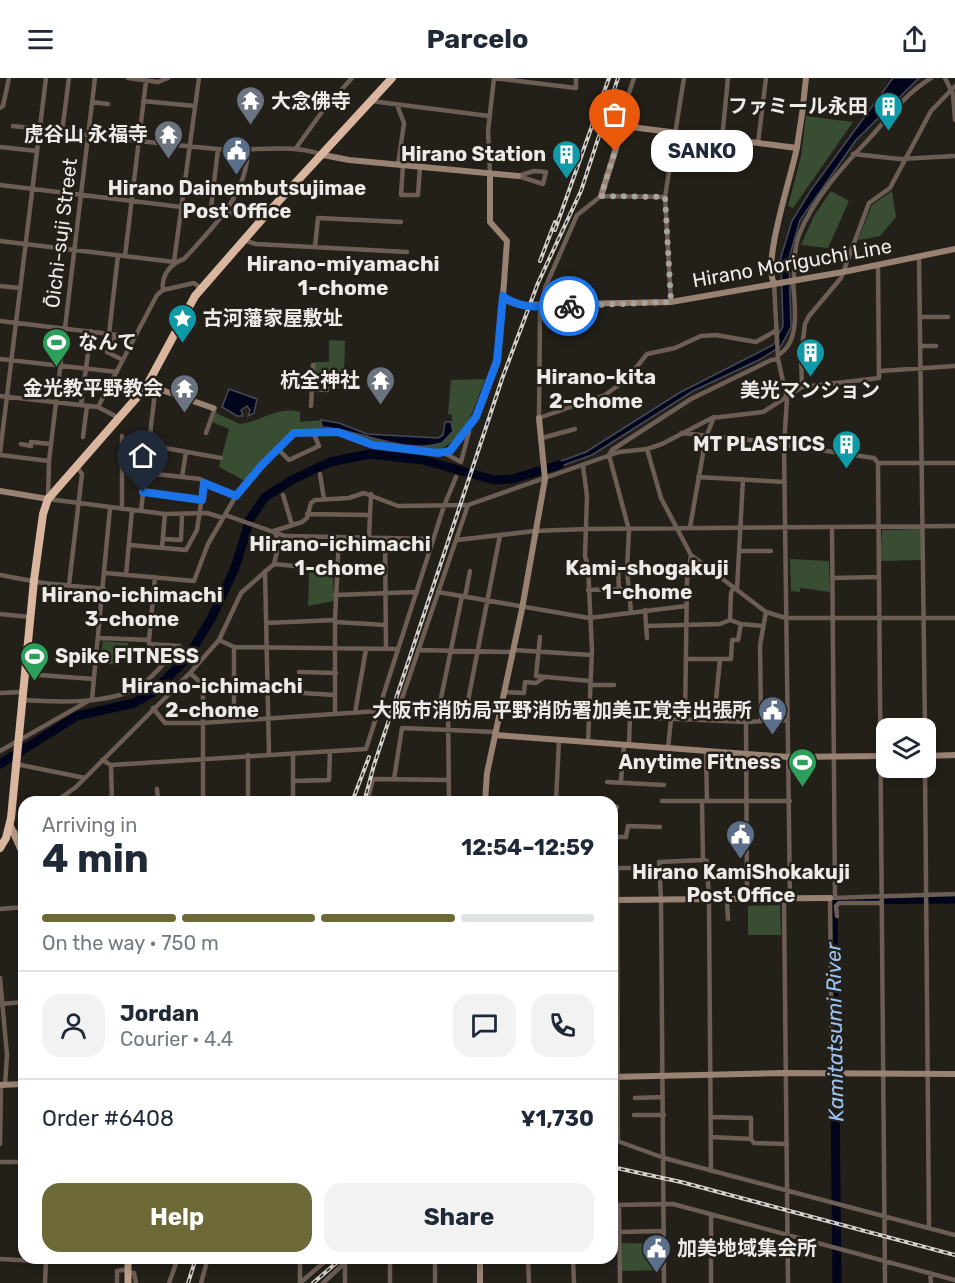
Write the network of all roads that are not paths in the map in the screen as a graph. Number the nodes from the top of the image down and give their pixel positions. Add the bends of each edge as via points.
1 (9, 78) edge
2 (46, 78) edge
3 (69, 78) edge
4 (94, 78) edge
5 (128, 78) edge
6 (168, 78) edge
7 (199, 78) edge
8 (352, 78) edge
9 (392, 78) edge
10 (494, 78) edge
11 (576, 78) edge
12 (634, 78) edge
13 (684, 78) edge
14 (728, 78) edge
15 (766, 78) edge
16 (806, 78) edge
17 (931, 78) edge
18 (945, 78) edge
19 (146, 81) junction
20 (953, 87) edge
21 (143, 101) junction
22 (371, 101) junction
23 (92, 102) junction
24 (108, 104) dead end
25 (397, 105) junction
26 (195, 106) junction
27 (0, 108) edge
28 (489, 116) junction
29 (955, 120) edge
30 (13, 126) dead end
31 (623, 126) junction
32 (40, 129) junction
33 (62, 132) junction
34 (677, 133) junction
35 (88, 135) junction
36 (722, 138) junction
37 (138, 142) junction
38 (758, 143) junction
39 (189, 146) junction
40 (0, 147) edge
41 (296, 148) junction
42 (797, 148) junction
43 (218, 149) junction
44 (37, 151) junction
45 (248, 151) junction
46 (852, 154) junction
47 (323, 155) junction
48 (955, 156) edge
49 (907, 159) junction
50 (400, 165) junction
51 (420, 167) junction
52 (490, 173) junction
53 (518, 176) junction
54 (0, 185) edge
55 (32, 189) junction
56 (81, 193) junction
57 (601, 196) junction
58 (665, 197) junction
59 (132, 199) junction
60 (182, 206) junction
61 (211, 208) junction
62 (226, 211) junction
63 (264, 217) junction
64 (401, 222) dead end
65 (244, 240) junction
66 (0, 241) edge
67 (26, 244) junction
68 (315, 247) junction
69 (74, 249) junction
70 (955, 249) edge
71 (407, 252) dead end
72 (118, 255) junction
73 (125, 256) junction
74 (919, 256) junction
75 (174, 262) junction
76 (878, 265) junction
77 (843, 272) junction
78 (793, 280) junction
79 (776, 283) junction
80 (0, 286) edge
81 (20, 288) junction
82 (202, 289) junction
83 (163, 290) junction
84 (503, 296) junction
85 (671, 302) junction
86 (540, 307) junction
87 (922, 316) junction
88 (948, 316) dead end
89 (0, 321) edge
90 (16, 323) junction
91 (64, 327) junction
92 (91, 332) junction
93 (776, 332) junction
94 (109, 334) junction
95 (116, 335) junction
96 (135, 337) junction
97 (922, 346) junction
98 (936, 346) dead end
99 (778, 356) junction
100 (0, 359) edge
101 (11, 360) junction
102 (123, 360) junction
103 (60, 365) junction
104 (313, 365) dead end
105 (955, 366) edge
106 (86, 369) junction
107 (921, 369) junction
108 (880, 371) junction
109 (117, 372) junction
110 (113, 378) junction
111 (146, 387) junction
112 (802, 387) junction
113 (312, 389) junction
114 (327, 390) dead end
115 (0, 396) edge
116 (7, 397) junction
117 (787, 399) junction
118 (56, 403) junction
119 (84, 405) junction
120 (311, 406) dead end
121 (98, 407) junction
122 (214, 408) joint
123 (714, 417) junction
124 (119, 418) junction
125 (540, 418) junction
126 (470, 426) junction
127 (575, 429) dead end
128 (313, 432) junction
129 (206, 433) dead end
130 (681, 434) junction
131 (122, 436) dead end
132 (706, 437) junction
133 (83, 438) dead end
134 (542, 438) junction
135 (21, 444) dead end
136 (51, 444) junction
137 (784, 445) junction
138 (148, 446) junction
139 (277, 448) junction
140 (647, 449) junction
141 (186, 452) junction
142 (444, 453) junction
143 (0, 454) edge
144 (609, 455) junction
145 (221, 458) dead end
146 (49, 461) junction
147 (955, 463) edge
148 (878, 464) junction
149 (923, 464) junction
150 (583, 466) junction
151 (76, 467) junction
152 (122, 470) junction
153 (145, 471) junction
154 (320, 474) dead end
155 (182, 477) junction
156 (456, 477) dead end
157 (698, 477) junction
158 (545, 478) junction
159 (743, 479) junction
160 (785, 482) junction
161 (204, 483) junction
162 (0, 491) edge
163 (143, 492) junction
164 (371, 494) junction
165 (283, 495) dead end
166 (236, 496) junction
167 (48, 499) junction
168 (324, 499) junction
169 (202, 500) junction
170 (78, 502) junction
171 (468, 504) junction
172 (444, 506) junction
173 (110, 507) junction
174 (122, 509) junction
175 (132, 510) junction
176 (141, 511) junction
177 (201, 513) junction
178 (165, 514) junction
179 (182, 514) junction
180 (307, 514) junction
181 (370, 515) junction
182 (224, 517) junction
183 (292, 525) junction
184 (785, 526) junction
185 (878, 526) junction
186 (924, 526) junction
187 (955, 526) edge
188 (690, 527) junction
189 (832, 527) junction
190 (676, 528) junction
191 (740, 528) junction
192 (587, 529) junction
193 (629, 530) junction
194 (274, 531) junction
195 (535, 531) junction
196 (500, 535) junction
197 (339, 537) junction
198 (369, 537) junction
199 (385, 538) junction
200 (163, 539) junction
201 (433, 539) junction
202 (457, 540) junction
203 (130, 545) junction
204 (162, 548) junction
205 (771, 550) dead end
206 (739, 551) junction
207 (691, 555) junction
208 (274, 564) junction
209 (337, 570) junction
210 (627, 570) junction
211 (265, 571) junction
212 (470, 571) dead end
213 (105, 573) junction
214 (0, 575) edge
215 (126, 575) junction
216 (878, 577) junction
217 (155, 578) junction
218 (832, 578) junction
219 (34, 580) junction
220 (69, 585) junction
221 (736, 588) junction
222 (104, 589) junction
223 (619, 589) junction
224 (628, 589) junction
225 (588, 590) junction
226 (417, 592) junction
227 (438, 592) junction
228 (385, 593) junction
229 (335, 596) junction
230 (463, 597) junction
231 (488, 602) junction
232 (686, 606) junction
233 (522, 609) junction
234 (645, 610) junction
235 (631, 612) junction
236 (766, 612) junction
237 (0, 614) edge
238 (30, 617) junction
239 (589, 618) junction
240 (786, 618) junction
241 (833, 618) junction
242 (879, 618) junction
243 (925, 618) junction
244 (955, 618) edge
245 (730, 620) junction
246 (335, 621) junction
247 (266, 623) junction
248 (741, 624) junction
249 (386, 625) junction
250 (687, 625) junction
251 (646, 626) junction
252 (763, 626) junction
253 (540, 637) dead end
254 (99, 638) junction
255 (647, 638) dead end
256 (149, 640) junction
257 (219, 640) junction
258 (179, 646) junction
259 (234, 647) junction
260 (266, 649) junction
261 (366, 649) junction
262 (386, 649) junction
263 (398, 649) junction
264 (336, 650) junction
265 (418, 650) junction
266 (514, 651) junction
267 (451, 652) junction
268 (478, 652) junction
269 (539, 652) junction
270 (591, 655) junction
271 (686, 659) junction
272 (720, 659) junction
273 (197, 662) junction
274 (299, 672) dead end
275 (24, 673) junction
276 (190, 673) junction
277 (336, 673) junction
278 (545, 677) junction
279 (94, 679) junction
280 (590, 683) junction
281 (615, 685) dead end
282 (504, 692) junction
283 (0, 693) edge
284 (303, 693) dead end
285 (336, 695) junction
286 (22, 696) junction
287 (92, 699) junction
288 (501, 704) junction
289 (467, 706) junction
290 (448, 707) junction
291 (153, 708) junction
292 (439, 708) junction
293 (378, 711) junction
294 (355, 713) junction
295 (335, 714) junction
296 (630, 716) junction
297 (267, 717) junction
298 (588, 718) junction
299 (882, 718) edge
300 (925, 718) edge
301 (671, 719) junction
302 (234, 720) junction
303 (686, 720) junction
304 (714, 720) junction
305 (761, 720) junction
306 (787, 720) junction
307 (746, 722) junction
308 (202, 723) junction
309 (448, 730) junction
310 (495, 734) junction
311 (559, 740) junction
312 (17, 741) junction
313 (588, 742) junction
314 (627, 745) junction
315 (668, 748) junction
316 (0, 751) edge
317 (330, 751) junction
318 (706, 751) junction
319 (293, 753) junction
320 (269, 754) junction
321 (748, 754) junction
322 (248, 755) junction
323 (955, 755) edge
324 (834, 756) junction
325 (876, 756) edge
326 (936, 756) edge
327 (788, 757) junction
328 (202, 759) junction
329 (102, 760) junction
330 (15, 764) junction
331 (111, 765) junction
332 (86, 778) junction
333 (883, 778) edge
334 (925, 778) edge
335 (394, 779) junction
336 (449, 780) junction
337 (293, 781) junction
338 (607, 782) dead end
339 (621, 782) junction
340 (664, 785) dead end
341 (158, 789) dead end
342 (63, 796) edge
343 (112, 796) edge
344 (158, 796) edge
345 (203, 796) edge
346 (248, 796) edge
347 (293, 796) edge
348 (369, 796) edge
349 (449, 796) edge
350 (485, 796) edge
351 (556, 796) edge
352 (662, 801) dead end
353 (705, 801) junction
354 (747, 801) junction
355 (790, 801) junction
356 (660, 826) dead end
357 (18, 829) edge
358 (618, 837) edge
359 (0, 848) edge
360 (704, 860) junction
361 (618, 868) edge
362 (659, 868) junction
363 (955, 894) edge
364 (832, 897) junction
365 (927, 898) junction
366 (661, 899) junction
367 (708, 899) junction
368 (728, 899) junction
369 (747, 899) junction
370 (787, 899) junction
371 (882, 899) junction
372 (618, 900) edge
373 (842, 900) junction
374 (18, 908) edge
375 (0, 909) edge
376 (837, 916) dead end
377 (728, 919) dead end
378 (0, 978) edge
379 (18, 1003) edge
380 (1, 1004) edge
381 (784, 1073) junction
382 (883, 1074) junction
383 (929, 1074) junction
384 (955, 1074) edge
385 (834, 1075) junction
386 (711, 1076) junction
387 (618, 1077) edge
388 (663, 1077) junction
389 (18, 1084) edge
390 (2, 1085) edge
391 (663, 1097) junction
392 (635, 1098) dead end
393 (634, 1115) dead end
394 (664, 1115) junction
395 (711, 1117) junction
396 (711, 1137) junction
397 (751, 1138) junction
398 (618, 1142) edge
399 (0, 1144) edge
400 (787, 1144) junction
401 (664, 1158) junction
402 (0, 1162) edge
403 (18, 1162) edge
404 (711, 1171) junction
405 (788, 1191) junction
406 (664, 1203) junction
407 (620, 1205) joint
408 (711, 1215) junction
409 (884, 1216) junction
410 (930, 1228) junction
411 (620, 1232) junction
412 (664, 1232) junction
413 (787, 1235) junction
414 (955, 1235) edge
415 (0, 1259) edge
416 (18, 1260) edge
417 (884, 1261) junction
418 (42, 1264) edge
419 (128, 1264) edge
420 (176, 1264) edge
421 (206, 1264) edge
422 (300, 1264) edge
423 (322, 1264) edge
424 (342, 1264) edge
425 (346, 1264) edge
426 (390, 1264) edge
427 (435, 1264) edge
428 (480, 1264) edge
429 (528, 1264) edge
430 (573, 1264) edge
431 (128, 1271) junction
432 (930, 1273) junction
433 (955, 1280) edge
434 (45, 1283) edge
435 (117, 1283) edge
436 (128, 1283) edge
437 (136, 1283) edge
438 (169, 1283) edge
439 (201, 1283) edge
440 (300, 1283) edge
441 (323, 1283) edge
442 (345, 1283) edge
443 (390, 1283) edge
444 (435, 1283) edge
445 (479, 1283) edge
446 (529, 1283) edge
447 (574, 1283) edge
448 (620, 1283) edge
449 (664, 1283) edge
450 (711, 1283) edge
451 (788, 1283) edge
452 (885, 1283) edge
453 (931, 1283) edge

1 - 27 street
2 - 32 street
3 - 33 street
4 - 23 street, Ōichi-suji Street
5 - 19 street
6 - 19 street
7 - 26 street
8 - 41 street
9 - 22 highway
10 - 11 street via 576,88
10 - 28 street
12 - 31 street via 622,114
13 - 34 street
14 - 36 street
15 - 38 street
16 - 42 street
17 - 46 street via 898,105
18 - 20 street
19 - 21 street
20 - 29 street
20 - 49 street via 931,111
21 - 26 street
21 - 37 street
22 - 25 street
22 - 47 highway
23 - 24 street
23 - 35 street, Ōichi-suji Street
25 - 28 street
25 - 50 street via 404,123
26 - 39 street
28 - 52 street
30 - 32 street
31 - 34 street
31 - 57 street
32 - 33 street
32 - 44 street
33 - 35 street
34 - 36 street
34 - 58 street
35 - 37 street
35 - 56 street, Ōichi-suji Street
36 - 38 street
37 - 39 street
37 - 59 street
38 - 42 street
39 - 43 street
39 - 60 street
40 - 44 street
41 - 45 street
41 - 47 street
42 - 79 street via 773,250 771,278
43 - 45 street
43 - 61 street
44 - 55 street
45 - 62 street via 247,172
46 - 49 street
46 - 78 street via 798,236
47 - 50 street
47 - 63 highway
48 - 49 street
49 - 77 street via 890,188 870,203
50 - 51 street
50 - 51 street via 401,195 418,195
51 - 52 street
52 - 53 street
52 - 84 street via 490,222 507,241
53 - 53 street via 534,171 546,172 543,184
54 - 55 street
55 - 56 street
55 - 67 street
56 - 59 street
56 - 69 street, Ōichi-suji Street
57 - 58 street
57 - 86 street via 578,215
58 - 85 street
59 - 60 street
59 - 73 street
60 - 61 street
60 - 75 street
61 - 62 street
62 - 63 street
62 - 75 street via 184,259
63 - 65 highway
64 - 68 street via 319,218
65 - 68 street
65 - 82 highway
66 - 67 street
67 - 69 street
67 - 81 street
68 - 71 street
69 - 72 street
69 - 91 street, Ōichi-suji Street
70 - 74 street, Hirano Moriguchi Line
72 - 73 street
72 - 94 street
73 - 75 street
74 - 76 street, Hirano Moriguchi Line
74 - 87 street
75 - 83 street via 162,282
76 - 77 street, Hirano Moriguchi Line
76 - 108 street
77 - 78 street, Hirano Moriguchi Line
77 - 112 street via 805,324
78 - 79 street, Hirano Moriguchi Line
78 - 99 street via 794,327
79 - 85 street, Hirano Moriguchi Line
79 - 93 street
80 - 81 street
81 - 90 street
82 - 83 street via 194,283
82 - 111 highway via 183,316
83 - 96 street
84 - 86 street, Hirano Moriguchi Line via 515,303
84 - 126 street via 497,361
85 - 86 street, Hirano Moriguchi Line
86 - 125 street
87 - 88 street
87 - 97 street
89 - 90 street
90 - 91 street
90 - 101 street
91 - 92 street
91 - 103 street, Ōichi-suji Street
92 - 94 street
92 - 106 street
93 - 99 street
93 - 125 street via 756,342 701,336 675,348 647,354 627,379 611,391 591,402
94 - 95 street
95 - 96 street
95 - 102 street via 107,352
96 - 102 street
97 - 98 street
97 - 107 street
99 - 117 street
99 - 144 street via 688,401
100 - 101 street
101 - 103 street
101 - 116 street
102 - 109 street
103 - 106 street
103 - 118 street, Ōichi-suji Street
104 - 113 street
105 - 107 street
106 - 109 street
106 - 119 street
107 - 108 street
107 - 149 street
108 - 112 street via 879,378
109 - 110 street
110 - 111 street
110 - 121 street
111 - 122 street
111 - 124 highway
111 - 138 street via 155,392
112 - 117 street
113 - 114 street
113 - 120 street
115 - 116 street
116 - 118 street
116 - 143 street
117 - 123 street via 763,412
117 - 137 street
118 - 119 street
118 - 136 street, Ōichi-suji Street
119 - 121 street
119 - 133 street
121 - 124 street
122 - 129 street
123 - 130 street
123 - 132 street
124 - 151 highway
125 - 134 street
126 - 142 street
126 - 142 street via 461,462
127 - 134 street
128 - 139 street via 294,433
128 - 139 street via 319,446 290,460
128 - 142 street via 338,432 373,445
130 - 132 street
130 - 140 street
131 - 152 street
132 - 137 street
132 - 157 street
134 - 158 street
135 - 136 street
136 - 146 street, Ōichi-suji Street
137 - 148 street via 874,458
137 - 160 street
138 - 141 street
138 - 153 street
139 - 166 street
140 - 144 street
140 - 190 street via 660,498
141 - 145 street
141 - 155 street
143 - 146 street
144 - 150 street
144 - 193 street
146 - 167 street, Ōichi-suji Street
147 - 149 street
148 - 149 street
148 - 185 street
149 - 186 street
150 - 158 street
150 - 192 street
151 - 167 highway
151 - 170 street via 82,474
152 - 153 street
152 - 174 street
153 - 155 street
153 - 163 street
154 - 168 street
155 - 161 street
156 - 172 street
157 - 159 street
157 - 188 street
158 - 171 street
158 - 195 street
159 - 160 street
159 - 191 street
160 - 184 street
161 - 166 street
161 - 169 street
162 - 167 street
163 - 169 street
163 - 176 street
164 - 168 street
164 - 172 street via 398,506
164 - 181 street
165 - 183 street
166 - 182 street
167 - 170 street
167 - 219 highway
168 - 180 street via 311,503
169 - 177 street
170 - 173 street
170 - 220 street
171 - 172 street
171 - 202 street
172 - 201 street
173 - 174 street
173 - 213 street
174 - 175 street
175 - 176 street
175 - 203 street
176 - 178 street
177 - 179 street
177 - 182 street
177 - 204 street via 186,550
178 - 179 street
178 - 200 street
179 - 200 street via 181,540
180 - 181 street
180 - 183 street via 302,522
181 - 198 street
182 - 194 street
182 - 217 street via 194,581
183 - 194 street
184 - 189 street
184 - 191 street
184 - 240 street
185 - 186 street
185 - 189 street
185 - 216 street
186 - 187 street
186 - 243 street
188 - 190 street
188 - 191 street
189 - 218 street
190 - 193 street
190 - 207 street
191 - 206 street
192 - 193 street
192 - 195 street
192 - 225 street
193 - 210 street
194 - 197 street via 285,536
194 - 208 street via 279,543
195 - 196 street
195 - 233 street
196 - 202 street
196 - 231 street
197 - 198 street
197 - 209 street
198 - 199 street
199 - 201 street
199 - 228 street
200 - 204 street
201 - 226 street
202 - 227 street
203 - 204 street
203 - 215 street
205 - 206 street
206 - 221 street
207 - 221 street
207 - 232 street
208 - 209 street
208 - 211 street
209 - 229 street
210 - 223 street via 618,569
210 - 224 street
211 - 247 street
211 - 257 street via 241,593
212 - 230 street
213 - 215 street
213 - 222 street
214 - 219 street
215 - 217 street
216 - 218 street
216 - 242 street
217 - 256 street
218 - 241 street
219 - 220 street
219 - 238 highway
220 - 222 street
221 - 236 street
221 - 245 street via 731,593
222 - 254 street
223 - 224 street
223 - 225 street
224 - 235 street
225 - 239 street
226 - 228 street
226 - 263 street
227 - 230 street
227 - 265 street
228 - 229 street
228 - 249 street
229 - 246 street
230 - 231 street
230 - 267 street
231 - 233 street
231 - 268 street
232 - 234 street
232 - 250 street
233 - 239 street
233 - 266 street
234 - 235 street
234 - 251 street
235 - 239 street
236 - 240 street
236 - 252 street
237 - 238 street
238 - 275 highway
239 - 270 street
240 - 241 street
240 - 306 street
241 - 242 street
241 - 324 street
242 - 243 street
242 - 299 street
243 - 244 street
243 - 300 street
245 - 248 street
245 - 250 street
246 - 247 street
246 - 249 street
246 - 264 street
247 - 260 street
248 - 252 street
248 - 272 street via 738,640 732,640 731,659
249 - 262 street
250 - 251 street
250 - 271 street
251 - 255 street
252 - 305 street
253 - 269 street
254 - 256 street
254 - 279 street
256 - 258 street via 149,644
257 - 259 street
257 - 273 street
258 - 273 street
258 - 287 street via 138,687
259 - 260 street
259 - 302 street
260 - 264 street
260 - 297 street
261 - 262 street
261 - 264 street
261 - 294 street
262 - 263 street
263 - 293 street
264 - 277 street
265 - 267 street
265 - 292 street via 398,710
266 - 268 street
266 - 269 street
266 - 282 street
267 - 268 street
267 - 292 street
268 - 289 street
269 - 270 street
269 - 278 street via 536,676
270 - 280 street
271 - 272 street
271 - 303 street
272 - 304 street
273 - 276 street
274 - 277 street
275 - 279 street
275 - 286 highway
276 - 291 street
276 - 308 street via 203,690
277 - 285 street
278 - 280 street
278 - 282 street via 536,683 525,682 524,693
279 - 287 street
280 - 281 street
280 - 298 street
282 - 288 street
283 - 286 street
284 - 285 street
285 - 295 street
286 - 287 street
286 - 312 highway
287 - 312 street
288 - 289 street
288 - 310 street
289 - 290 street
290 - 292 street
290 - 309 street
291 - 308 street via 165,723
291 - 329 street
293 - 294 street
293 - 317 street via 366,748
294 - 295 street
295 - 297 street
296 - 298 street
296 - 301 street
296 - 314 street
297 - 302 street
297 - 320 street
298 - 313 street
301 - 303 street
301 - 315 street
302 - 308 street
303 - 304 street
304 - 307 street
305 - 306 street
305 - 307 street
306 - 327 street
307 - 321 street
308 - 328 street
309 - 310 street
309 - 335 street via 402,728
309 - 336 street
310 - 311 street
310 - 350 street
311 - 313 street
311 - 351 street
312 - 316 street
312 - 330 highway
313 - 314 street
314 - 315 street
314 - 339 street
315 - 318 street
317 - 319 street
317 - 337 street via 329,780
318 - 321 street
318 - 353 street
319 - 320 street
319 - 337 street
320 - 322 street
321 - 327 street
321 - 354 street
322 - 328 street
322 - 346 street
323 - 326 street
324 - 325 street
324 - 327 street
324 - 364 street
327 - 355 street
328 - 331 street
328 - 345 street
329 - 331 street
329 - 332 street
330 - 332 street
330 - 357 highway
331 - 343 street
332 - 342 street
333 - 371 street
334 - 365 street
335 - 336 street
335 - 348 street via 373,779
336 - 349 street
337 - 347 street
338 - 339 street
339 - 340 street
341 - 344 street
352 - 353 street
353 - 354 street
353 - 360 street
354 - 355 street
354 - 369 street
355 - 370 street
356 - 358 street via 628,826 626,837
357 - 359 highway
360 - 362 street via 658,862
360 - 367 street
361 - 362 street
362 - 366 street
363 - 365 street
364 - 370 street
364 - 373 street
364 - 385 street
365 - 371 street
365 - 383 street
366 - 367 street
366 - 372 street
366 - 388 street
367 - 368 street
367 - 386 street
368 - 369 street
368 - 377 street
369 - 370 street
370 - 381 street
371 - 373 street
371 - 382 street
373 - 376 street
374 - 375 street
378 - 380 street
379 - 380 street
380 - 390 street via 7,1055
381 - 385 street
381 - 386 street
381 - 400 street
382 - 383 street
382 - 385 street
382 - 409 street
383 - 384 street
383 - 410 street
386 - 388 street
386 - 395 street
387 - 388 street
388 - 391 street
389 - 390 street
390 - 399 street
391 - 392 street
391 - 394 street
393 - 394 street
394 - 401 street
395 - 396 street
395 - 397 street via 751,1118
396 - 397 street
396 - 404 street
397 - 400 street via 754,1143
398 - 401 street
400 - 405 street
401 - 404 street
401 - 406 street
402 - 403 street
404 - 405 street
405 - 409 street
405 - 413 street
406 - 407 street
406 - 408 street
406 - 412 street
407 - 411 street
408 - 413 street
408 - 450 street
409 - 410 street
409 - 417 street
410 - 414 street
411 - 412 street
411 - 448 street
412 - 449 street
413 - 417 street
413 - 451 street
415 - 416 street
417 - 432 street
417 - 452 street
418 - 434 street
419 - 431 main road
420 - 438 street
421 - 439 street
422 - 440 street
423 - 440 street
424 - 441 street
425 - 442 street
426 - 443 street
427 - 444 street
428 - 445 street
429 - 446 street
430 - 447 street
431 - 435 street via 117,1270
431 - 436 main road
431 - 437 street via 134,1273
432 - 433 street
432 - 453 street

